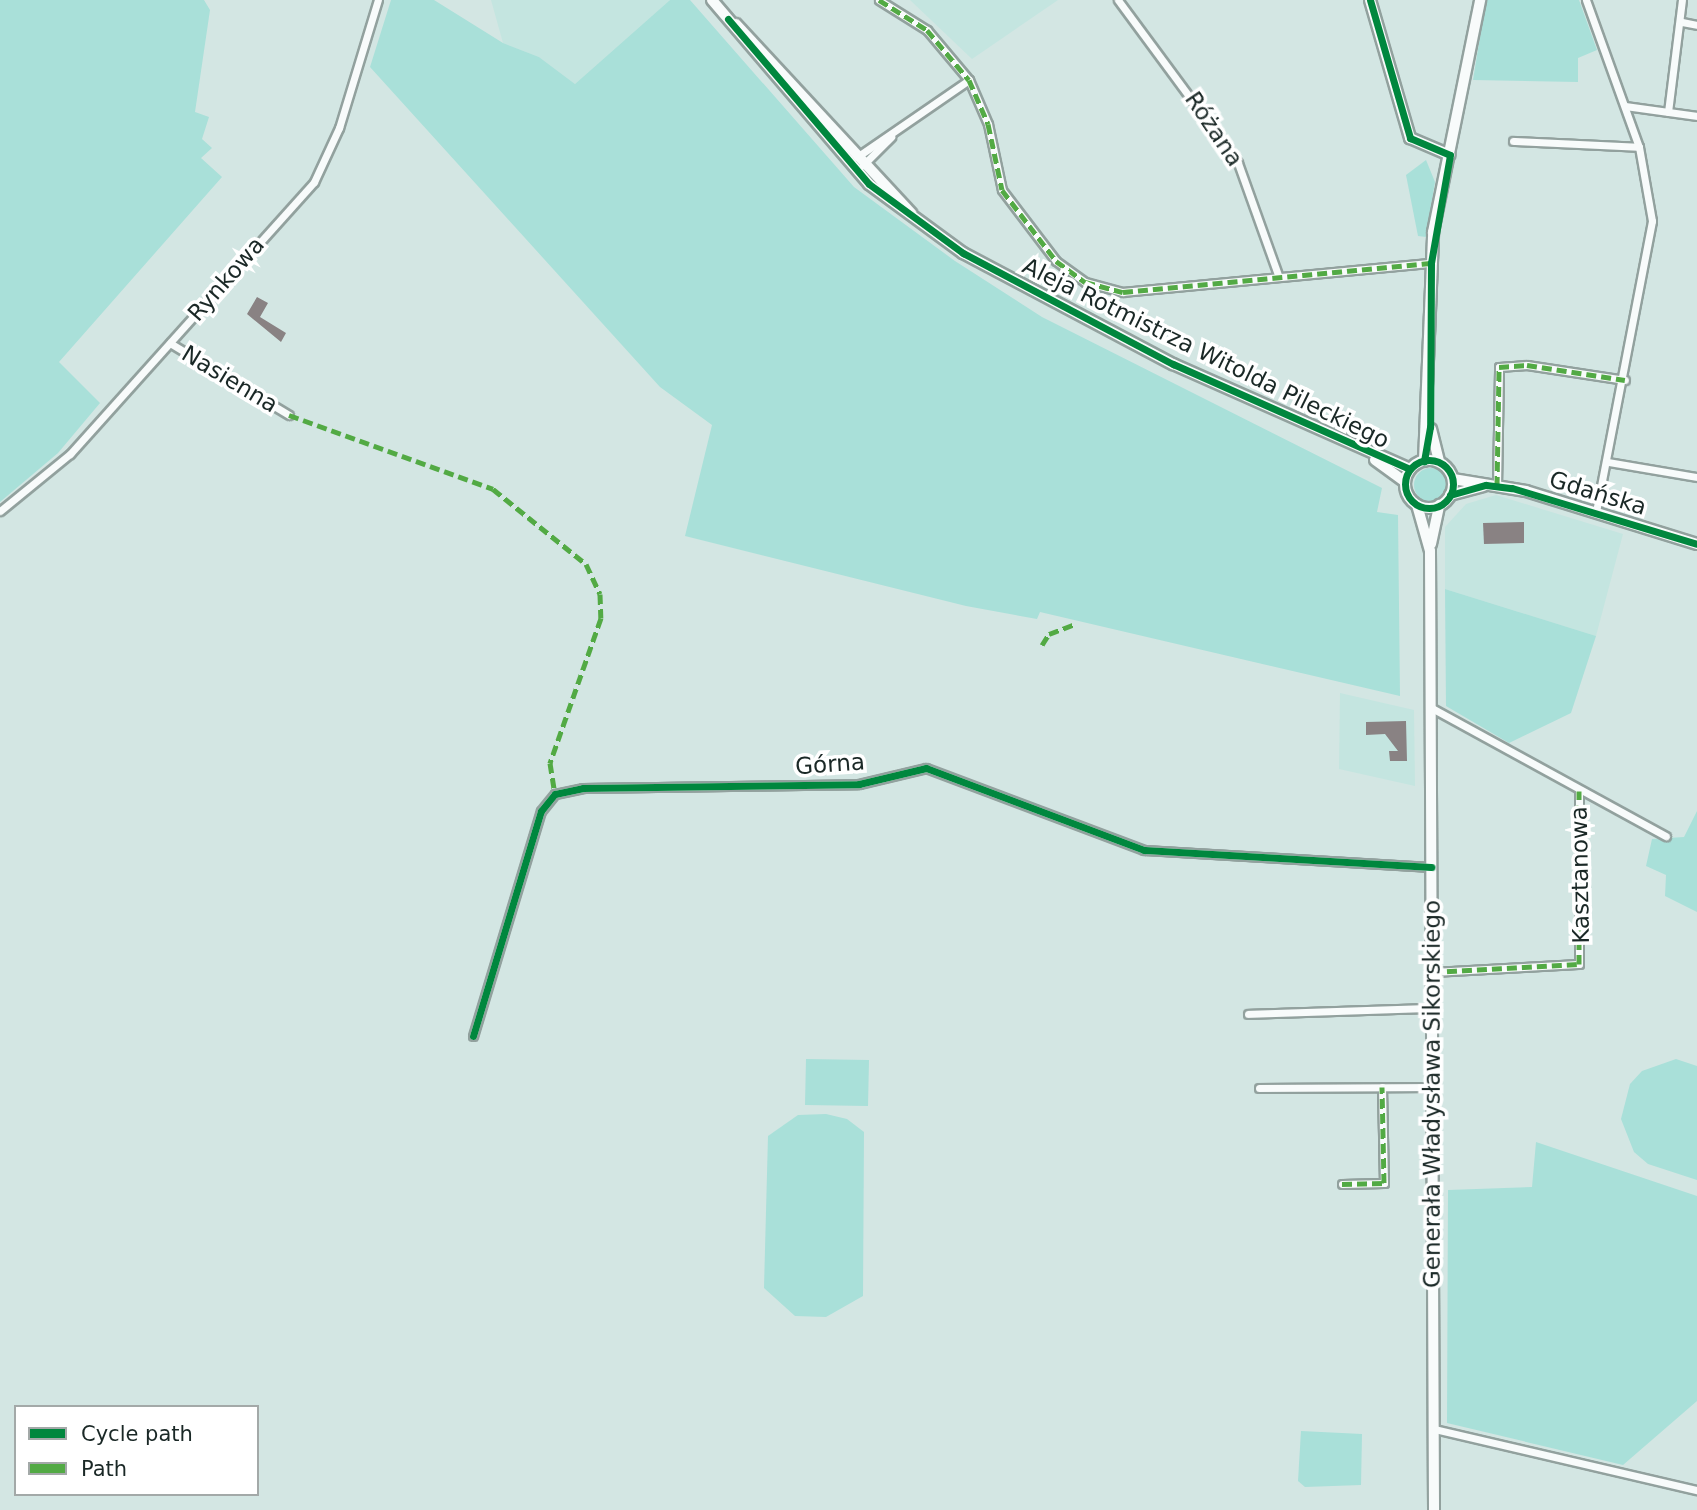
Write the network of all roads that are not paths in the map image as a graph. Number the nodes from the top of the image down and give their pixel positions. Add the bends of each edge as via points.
1 (378, 0) edge
2 (712, 0) edge
3 (879, 0) edge
4 (1118, 0) edge
5 (1370, 0) edge
6 (1480, 0) edge
7 (1586, 0) edge
8 (1682, 0) edge
9 (728, 19) junction
10 (1682, 22) junction
11 (1697, 25) edge
12 (969, 80) junction
13 (1625, 106) junction
14 (1668, 112) junction
15 (1697, 116) edge
16 (891, 136) junction
17 (1513, 141) dead end
18 (1639, 148) junction
19 (858, 155) junction
20 (1450, 155) junction
21 (867, 164) junction
22 (852, 167) junction
23 (913, 216) junction
24 (1430, 263) junction
25 (1278, 275) junction
26 (170, 343) junction
27 (1625, 380) junction
28 (289, 415) dead end
29 (1430, 426) junction
30 (1372, 457) junction
31 (1424, 461) junction
32 (1608, 462) junction
33 (1439, 463) junction
34 (1410, 469) junction
35 (1697, 477) edge
36 (1452, 479) junction
37 (1405, 482) junction
38 (1492, 485) junction
39 (1450, 495) junction
40 (1417, 505) junction
41 (1440, 505) junction
42 (0, 511) edge
43 (1597, 513) junction
44 (1697, 544) edge
45 (1430, 551) junction
46 (1430, 707) junction
47 (1579, 791) junction
48 (1666, 836) dead end
49 (1431, 867) junction
50 (1432, 972) junction
51 (1432, 1008) junction
52 (1248, 1014) dead end
53 (473, 1035) dead end
54 (1382, 1087) junction
55 (1433, 1087) junction
56 (1259, 1088) dead end
57 (1342, 1184) dead end
58 (1434, 1429) junction
59 (1697, 1490) edge
60 (1434, 1510) edge

1 - 26 street, Rynkowa via 339,128 314,182
2 - 9 main road, Aleja Rotmistrza Witolda Pileckiego
3 - 12 street via 927,30
4 - 25 street, Różana via 1238,163
5 - 20 main road via 1410,138
6 - 20 main road
7 - 13 street
8 - 10 street
9 - 19 main road, Aleja Rotmistrza Witolda Pileckiego
9 - 22 main road, Aleja Rotmistrza Witolda Pileckiego
10 - 11 street
10 - 14 street
12 - 16 street
12 - 25 street via 988,124 1002,190 1056,261 1086,282 1123,292
13 - 14 street
13 - 18 street
14 - 15 street
16 - 19 street
16 - 21 street
17 - 18 street
18 - 27 street via 1652,222
19 - 21 main road, Aleja Rotmistrza Witolda Pileckiego
19 - 22 street
20 - 24 main road
21 - 22 street
21 - 23 main road, Aleja Rotmistrza Witolda Pileckiego
22 - 23 main road, Aleja Rotmistrza Witolda Pileckiego
23 - 30 main road, Aleja Rotmistrza Witolda Pileckiego via 1015,284
24 - 25 street
24 - 29 main road
26 - 28 street, Nasienna
26 - 42 street, Rynkowa via 70,454
27 - 32 street
27 - 38 street via 1527,365 1499,367
29 - 31 main road
29 - 33 main road
30 - 34 main road, Aleja Rotmistrza Witolda Pileckiego
30 - 37 main road, Aleja Rotmistrza Witolda Pileckiego
31 - 33 main road
31 - 34 main road
32 - 35 street
32 - 43 street
33 - 36 main road
34 - 37 main road
36 - 38 main road, Gdańska
36 - 39 main road
37 - 40 main road
38 - 39 main road
38 - 43 main road, Gdańska
39 - 41 main road
40 - 41 main road
40 - 45 main road, Generała Władysława Sikorskiego
41 - 45 main road, Generała Władysława Sikorskiego
43 - 44 main road, Gdańska
45 - 46 main road, Generała Władysława Sikorskiego
46 - 47 street, Kasztanowa
46 - 49 main road, Generała Władysława Sikorskiego
47 - 48 street, Kasztanowa
47 - 50 street, Kasztanowa via 1581,960 1544,969
49 - 50 main road, Generała Władysława Sikorskiego
49 - 53 street, Górna via 1144,850 926,768 859,784 583,788 555,794 541,811
50 - 51 main road, Generała Władysława Sikorskiego
51 - 52 street
51 - 55 main road, Generała Władysława Sikorskiego
54 - 55 street
54 - 56 street
54 - 57 street via 1384,1183
55 - 58 main road, Generała Władysława Sikorskiego
58 - 59 street
58 - 60 main road, Generała Władysława Sikorskiego

